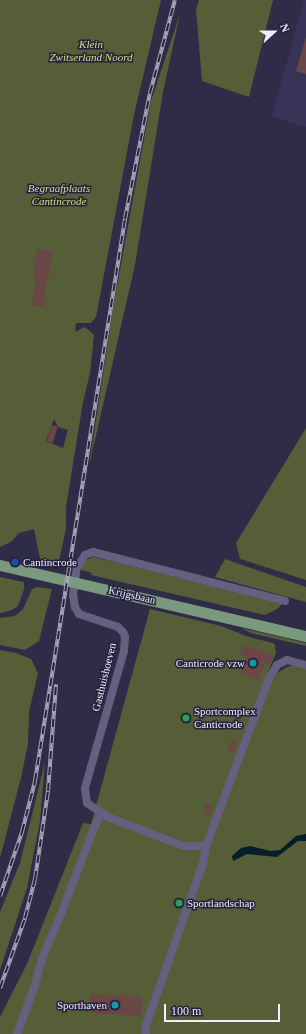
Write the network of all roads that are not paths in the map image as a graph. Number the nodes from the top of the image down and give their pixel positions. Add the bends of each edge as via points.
1 (0, 565) edge
2 (285, 601) dead end
3 (264, 625) junction
4 (306, 628) edge
5 (306, 636) edge
6 (306, 665) edge
7 (102, 813) junction
8 (206, 846) junction
9 (17, 1034) edge
10 (146, 1034) edge

1 - 3 main road, Krijgsbaan
2 - 7 street, Gasthuishoeven via 93,552 85,555 77,567 73,595 75,607 82,616 118,627 123,632 125,644 85,788 87,803
3 - 4 main road, Krijgsbaan
3 - 5 main road, Krijgsbaan
6 - 8 street via 287,660 278,665 269,678
7 - 8 street, Gasthuishoeven via 183,846
7 - 9 street via 42,959
8 - 10 street via 203,863 145,1028

